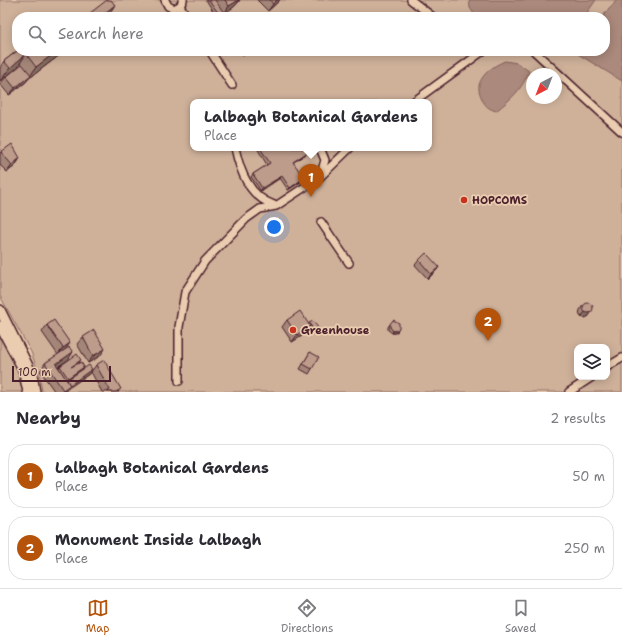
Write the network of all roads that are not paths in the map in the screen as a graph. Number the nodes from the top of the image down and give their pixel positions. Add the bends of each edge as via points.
1 (165, 0) edge
2 (411, 0) edge
3 (181, 3) edge
4 (427, 12) edge
5 (213, 56) edge
6 (476, 56) edge
7 (539, 56) edge
8 (232, 85) dead end
9 (418, 99) edge
10 (622, 132) edge
11 (236, 151) edge
12 (321, 151) edge
13 (347, 151) edge
14 (320, 177) junction
15 (276, 206) junction
16 (321, 222) dead end
17 (349, 263) dead end
18 (0, 310) edge
19 (0, 326) edge
20 (621, 360) edge
21 (610, 366) edge
22 (587, 380) edge
23 (179, 381) dead end
24 (28, 392) edge
25 (35, 392) edge
26 (569, 392) edge

1 - 3 street via 170,8 174,9
2 - 4 street
5 - 8 street
6 - 9 street
7 - 10 street
11 - 15 street via 247,183 266,203
12 - 14 street via 325,160
13 - 14 street
14 - 15 street
15 - 23 street via 260,209 237,228 213,252 185,292 179,327
16 - 17 street
18 - 25 main road via 32,374
19 - 24 main road via 23,369
20 - 21 street
22 - 26 street

